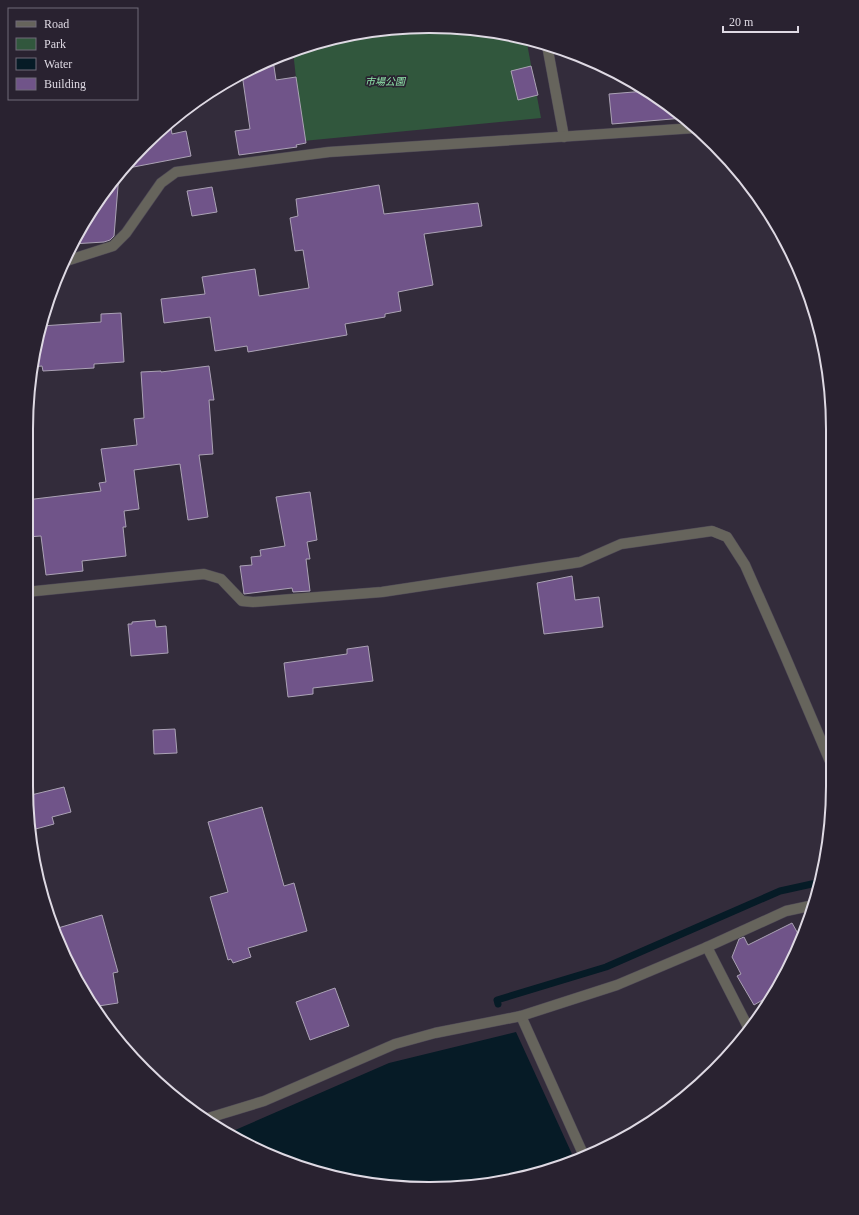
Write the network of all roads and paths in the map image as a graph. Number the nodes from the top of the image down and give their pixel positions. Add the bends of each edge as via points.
1 (548, 52) edge
2 (688, 128) edge
3 (564, 137) junction
4 (72, 259) edge
5 (33, 591) edge
6 (826, 752) edge
7 (807, 907) edge
8 (707, 947) junction
9 (521, 1016) junction
10 (747, 1023) edge
11 (212, 1117) edge
12 (582, 1152) edge

1 - 3 street
2 - 3 street
3 - 4 street via 329,152 176,172 161,183 126,233 113,246
5 - 6 street via 204,574 220,579 242,601 382,592 580,562 622,544 712,531 727,537 745,565
7 - 8 street via 786,911
8 - 9 street via 617,985
8 - 10 street
9 - 11 street via 435,1033 395,1044 264,1101
9 - 12 street

